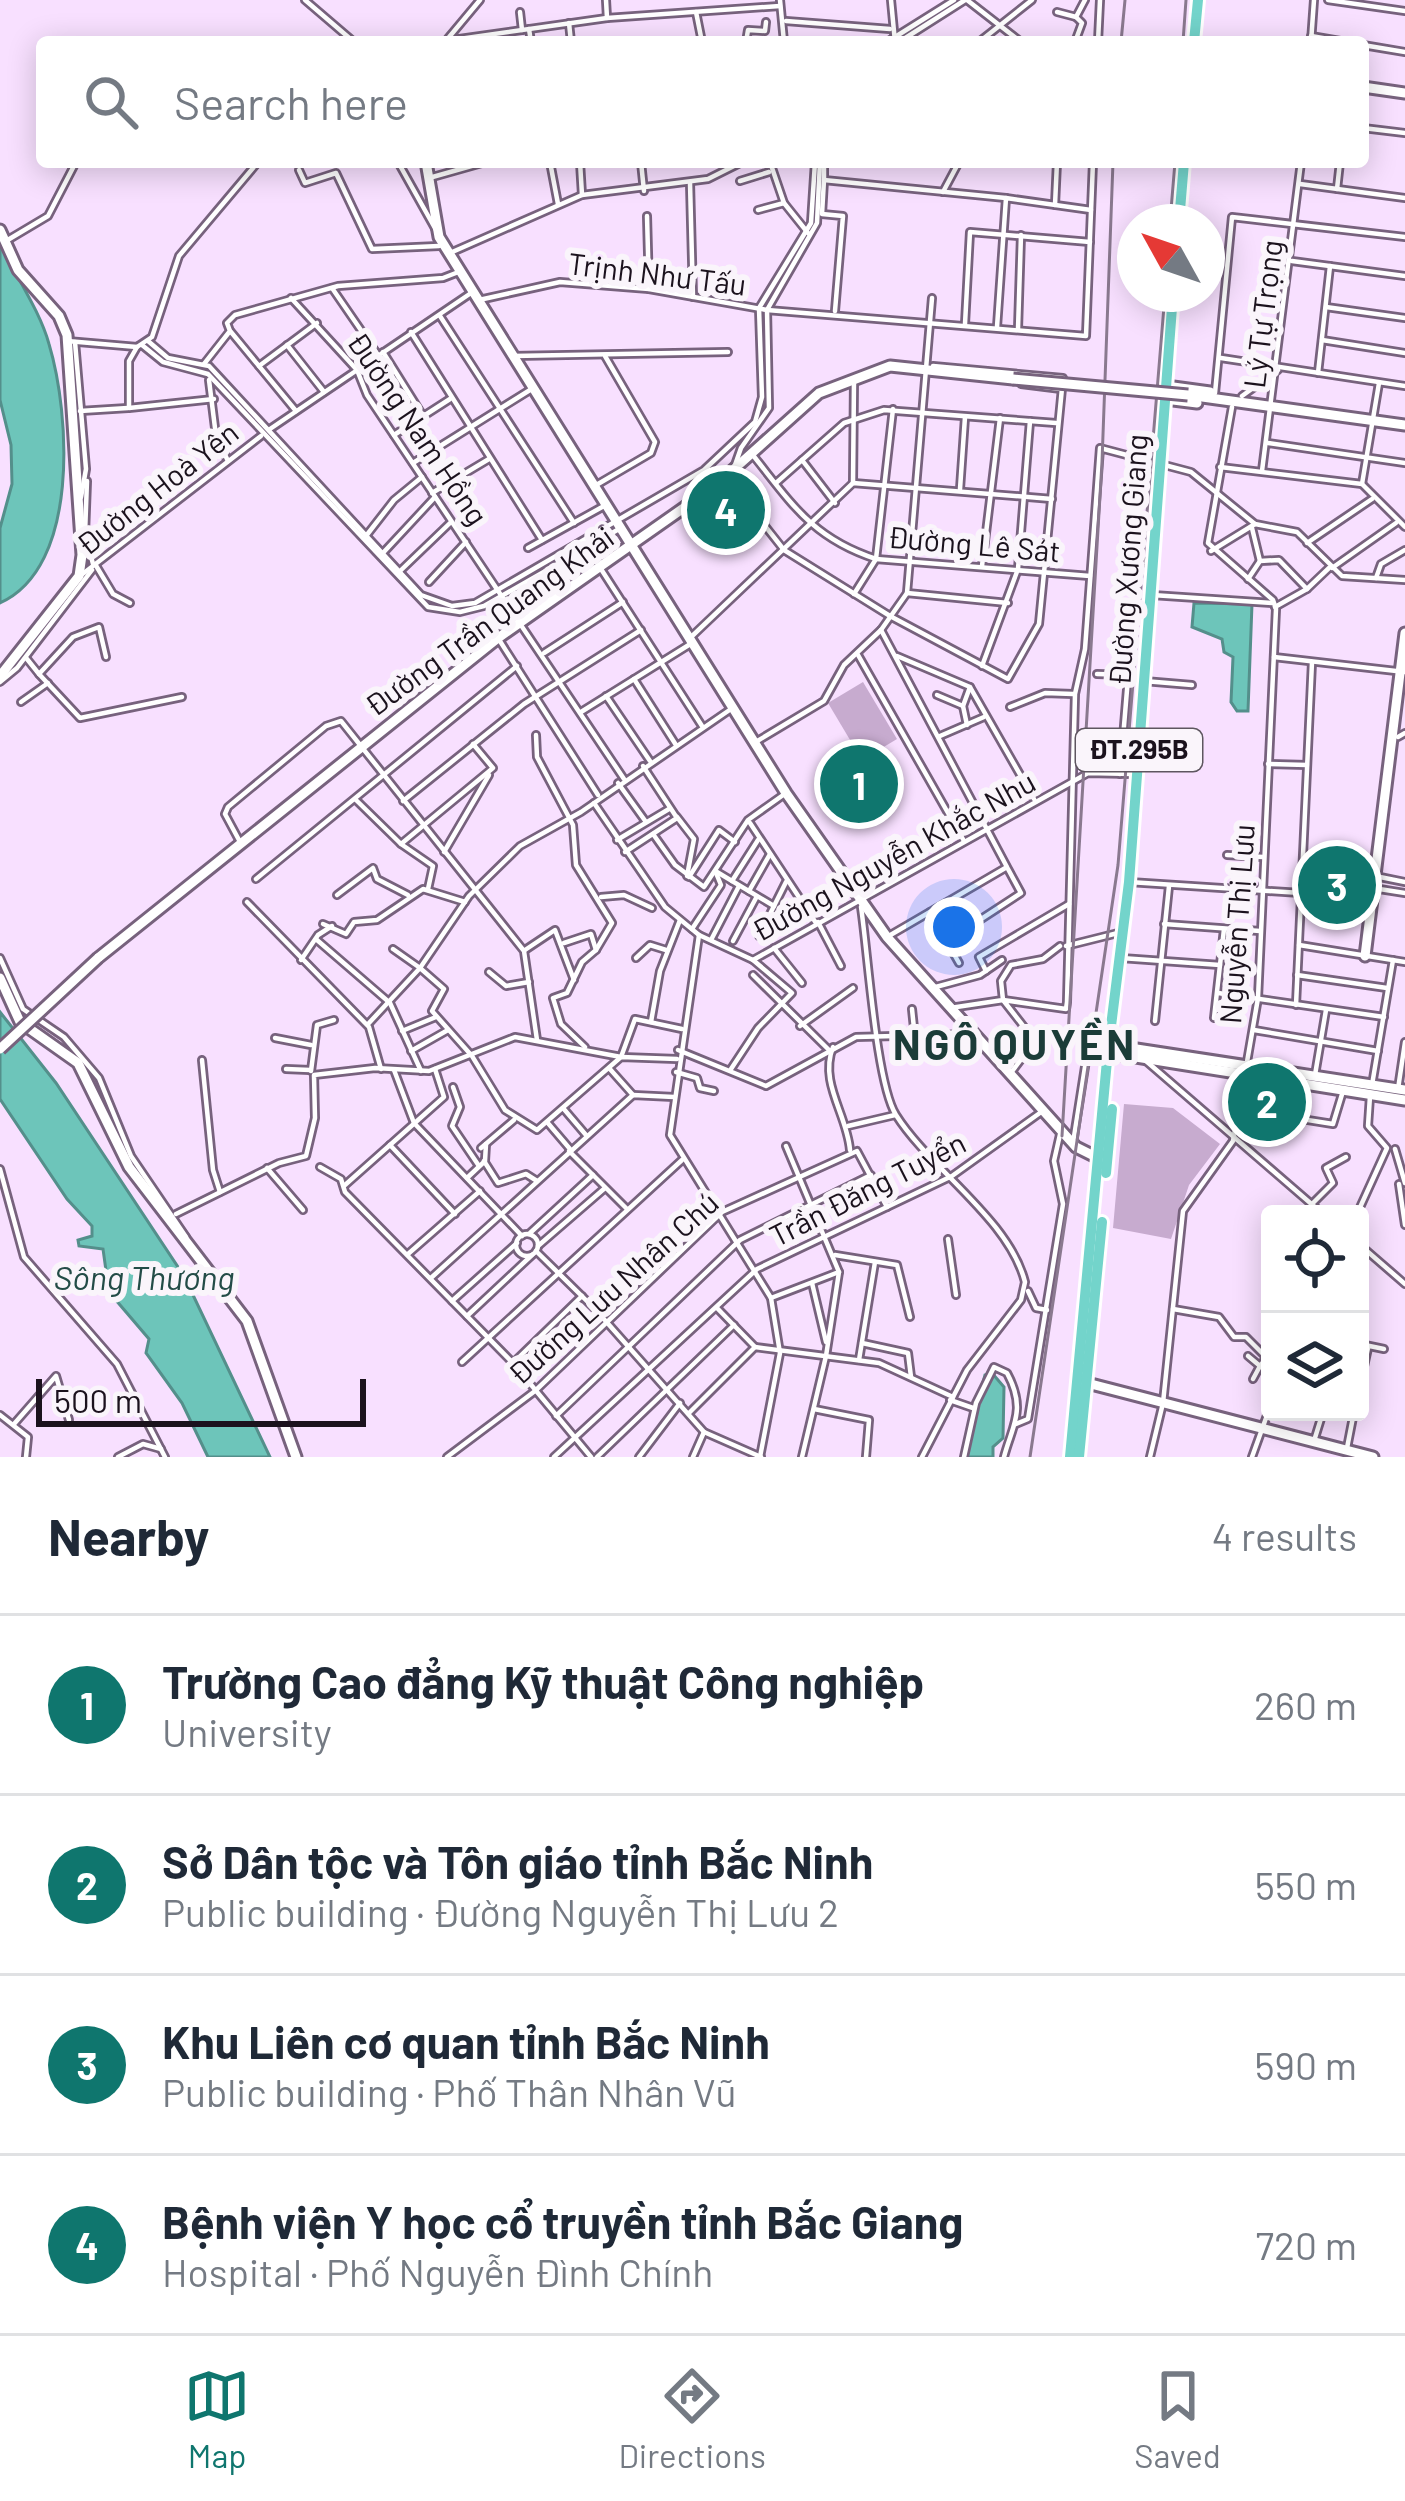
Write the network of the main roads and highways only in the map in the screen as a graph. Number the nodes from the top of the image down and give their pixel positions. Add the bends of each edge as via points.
1 (1198, 0) edge
2 (1195, 36) edge
3 (1184, 168) edge
4 (1180, 204) edge
5 (1172, 312) edge
6 (1074, 1457) edge

1 - 2 main road
3 - 4 main road
5 - 6 main road, Đường Xương Giang / ĐT.295B via 1129,882

